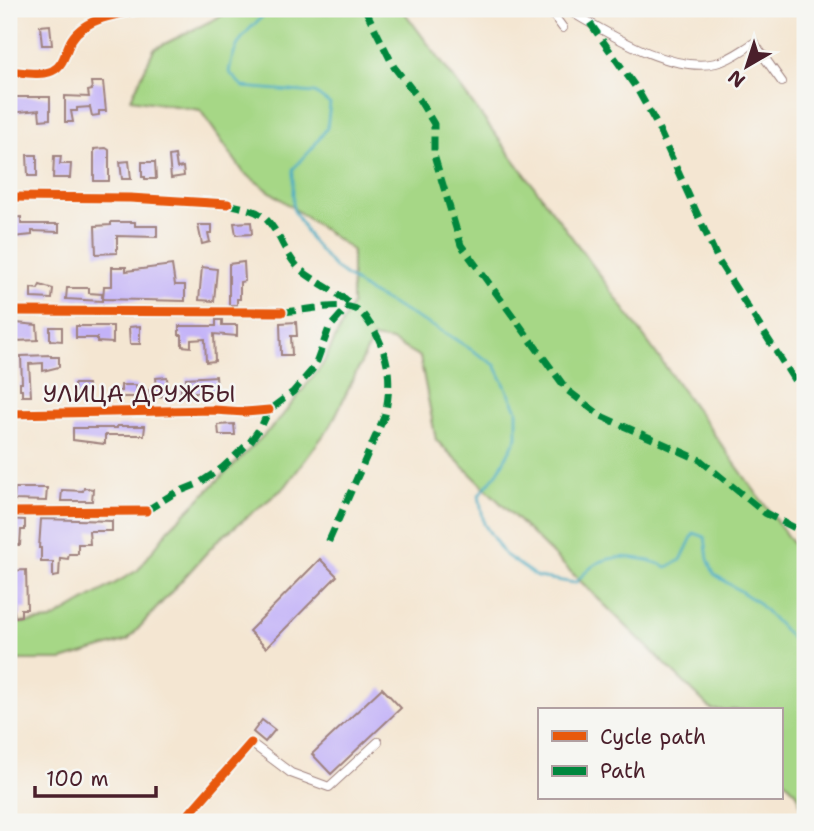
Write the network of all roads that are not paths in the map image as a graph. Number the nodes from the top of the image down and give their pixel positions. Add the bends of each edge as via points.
1 (146, 9) edge
2 (549, 9) edge
3 (566, 9) edge
4 (563, 28) dead end
5 (9, 71) edge
6 (782, 82) dead end
7 (9, 197) edge
8 (228, 204) dead end
9 (9, 311) edge
10 (282, 312) dead end
11 (269, 410) dead end
12 (9, 414) edge
13 (146, 511) dead end
14 (9, 512) edge
15 (378, 742) dead end
16 (181, 822) edge

1 - 5 street via 86,26 71,41 61,65 48,72
2 - 4 street
3 - 6 street via 637,48 690,64 717,63 754,43
7 - 8 street
9 - 10 street
11 - 12 street, УЛИЦА ДРУЖБЫ
13 - 14 street
15 - 16 street via 329,787 291,773 251,743

